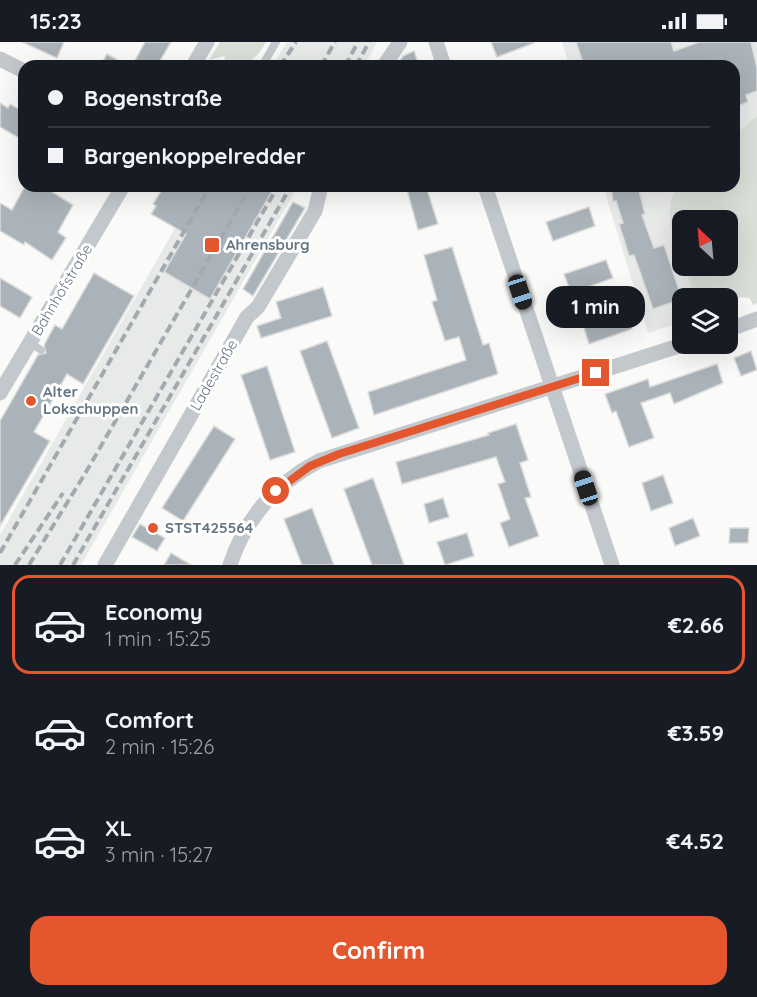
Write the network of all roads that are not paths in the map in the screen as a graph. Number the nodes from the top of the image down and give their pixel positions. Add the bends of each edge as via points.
1 (207, 42) edge
2 (400, 42) edge
3 (436, 42) edge
4 (275, 43) edge
5 (0, 59) edge
6 (196, 60) edge
7 (265, 60) edge
8 (388, 60) edge
9 (442, 60) edge
10 (18, 68) edge
11 (120, 192) edge
12 (320, 192) edge
13 (487, 192) edge
14 (757, 319) edge
15 (738, 326) edge
16 (672, 348) edge
17 (551, 386) junction
18 (0, 393) edge
19 (105, 565) edge
20 (230, 565) edge
21 (612, 565) edge

1 - 6 street
2 - 8 street
3 - 9 street
4 - 7 lane
5 - 10 street
11 - 18 street, Bahnhofstraße via 35,347
12 - 19 street, Ladestraße via 315,211 258,307 247,317
13 - 17 street
14 - 15 street
16 - 17 street
17 - 20 street via 310,466 261,506
17 - 21 street

